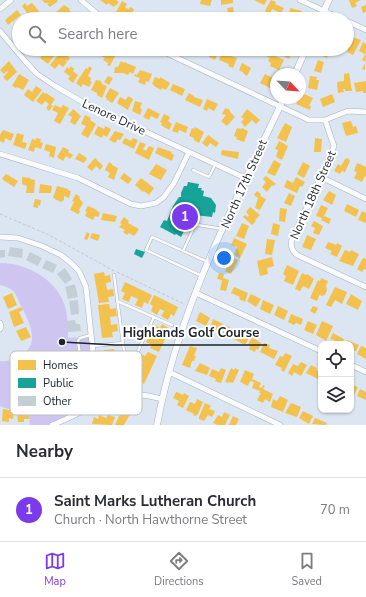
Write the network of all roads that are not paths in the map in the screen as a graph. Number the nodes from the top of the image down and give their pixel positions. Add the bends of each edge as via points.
1 (11, 0) edge
2 (81, 0) edge
3 (300, 0) edge
4 (329, 0) edge
5 (0, 9) edge
6 (324, 11) joint
7 (95, 12) edge
8 (354, 24) edge
9 (366, 30) edge
10 (0, 31) edge
11 (12, 45) edge
12 (21, 56) edge
13 (173, 56) edge
14 (303, 56) edge
15 (298, 68) edge
16 (281, 104) edge
17 (279, 107) junction
18 (366, 112) edge
19 (326, 120) junction
20 (189, 152) junction
21 (0, 154) edge
22 (216, 165) junction
23 (193, 170) dead end
24 (321, 177) junction
25 (245, 178) junction
26 (366, 199) edge
27 (223, 229) junction
28 (0, 237) edge
29 (183, 251) junction
30 (209, 262) junction
31 (114, 274) dead end
32 (203, 276) junction
33 (366, 287) edge
34 (196, 293) junction
35 (117, 301) junction
36 (154, 317) junction
37 (0, 323) edge
38 (172, 326) dead end
39 (0, 329) edge
40 (92, 335) junction
41 (122, 343) junction
42 (93, 346) junction
43 (318, 350) edge
44 (79, 351) edge
45 (94, 351) edge
46 (123, 351) edge
47 (137, 351) edge
48 (354, 366) edge
49 (169, 372) junction
50 (366, 372) edge
51 (142, 396) edge
52 (162, 399) junction
53 (74, 415) edge
54 (63, 423) edge
55 (52, 425) edge
56 (157, 425) edge
57 (280, 425) edge

1 - 5 street
2 - 7 street
3 - 6 street
4 - 6 street
8 - 9 street
10 - 11 street, Lenore Drive
12 - 20 street, Lenore Drive via 37,74 86,104
13 - 17 street
14 - 15 street
16 - 17 street, North 17th Street
17 - 19 street via 309,120
17 - 25 street, North 17th Street
18 - 19 street via 348,111
19 - 24 street, North 18th Street via 334,146
20 - 21 street via 164,197 156,203 140,206 130,204 78,178
20 - 22 street, Lenore Drive
22 - 23 lane via 209,177
22 - 25 street, Lenore Drive
24 - 26 street
24 - 33 street, North 18th Street via 292,239 291,247 298,255
25 - 27 street, North 17th Street
27 - 29 lane via 198,225 194,227
27 - 30 street, North 17th Street
28 - 40 street via 32,242 61,255 79,271 86,287
29 - 30 lane
29 - 32 lane via 152,236 146,250
30 - 32 street, North 17th Street
31 - 35 lane
32 - 34 street, North 17th Street
34 - 43 street
34 - 49 street, North 17th Street
35 - 36 lane
35 - 41 lane
36 - 38 lane
36 - 47 lane
37 - 39 street
40 - 42 street
40 - 44 lane via 80,338
41 - 42 lane
41 - 46 lane
42 - 45 street
48 - 50 street
49 - 52 street, North 17th Street
49 - 57 street
51 - 52 street
52 - 56 street, North 17th Street
53 - 54 street
54 - 55 street

